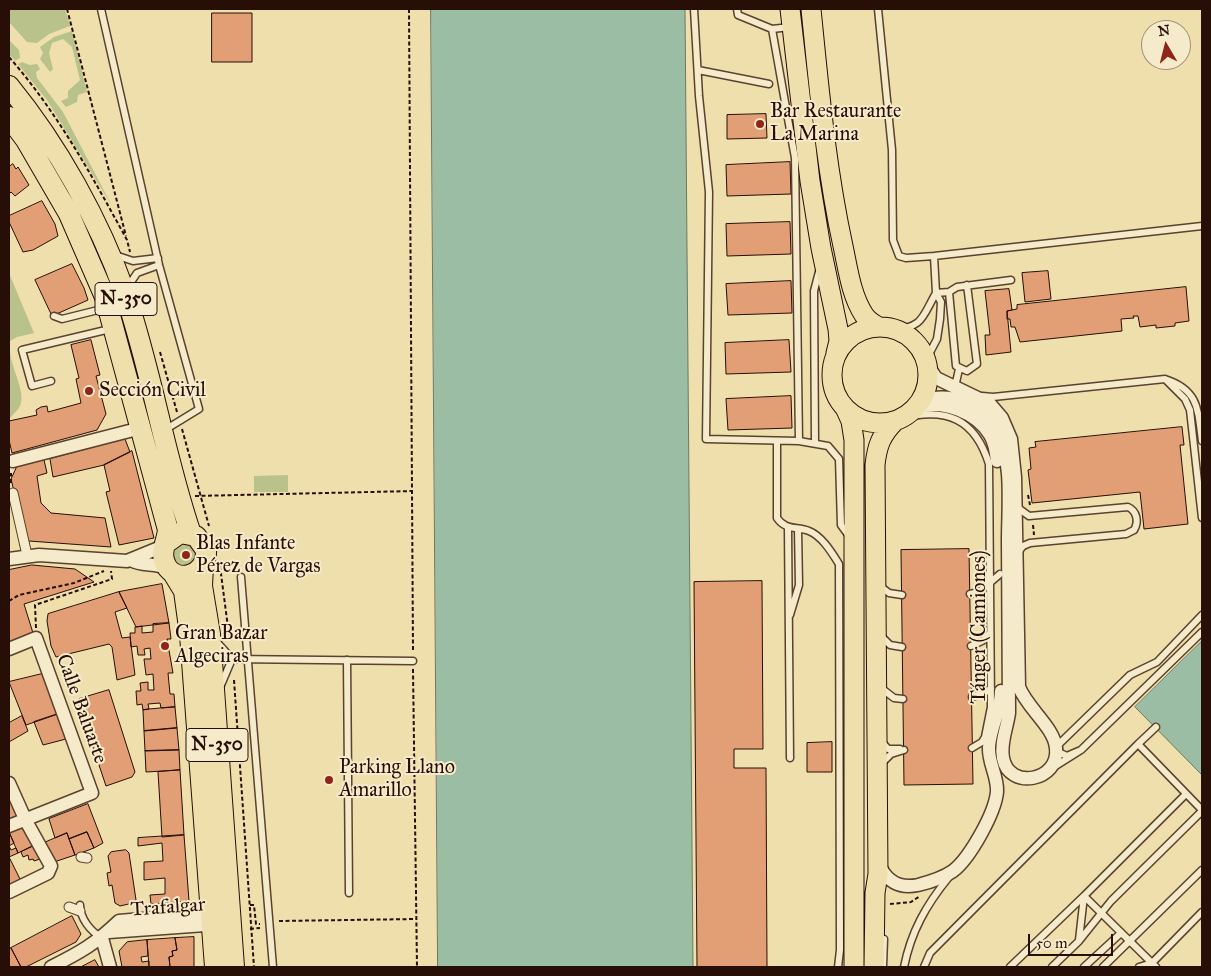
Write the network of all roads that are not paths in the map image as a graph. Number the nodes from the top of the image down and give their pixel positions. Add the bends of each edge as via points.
1 (101, 9) edge
2 (694, 9) edge
3 (737, 9) edge
4 (811, 9) edge
5 (878, 9) edge
6 (791, 18) edge
7 (772, 28) junction
8 (698, 70) junction
9 (769, 84) dead end
10 (9, 86) edge
11 (9, 117) edge
12 (1202, 226) edge
13 (108, 251) junction
14 (934, 256) junction
15 (823, 260) junction
16 (158, 262) junction
17 (1011, 280) dead end
18 (968, 285) junction
19 (950, 292) junction
20 (936, 294) junction
21 (126, 296) junction
22 (108, 307) junction
23 (54, 316) dead end
24 (114, 328) junction
25 (886, 328) junction
26 (836, 353) junction
27 (926, 362) junction
28 (960, 369) junction
29 (1165, 379) junction
30 (51, 381) dead end
31 (955, 388) junction
32 (970, 394) junction
33 (846, 410) junction
34 (908, 412) junction
35 (141, 428) junction
36 (164, 436) junction
37 (777, 441) junction
38 (798, 441) junction
39 (1202, 441) edge
40 (815, 443) junction
41 (14, 461) road end
42 (13, 493) road end
43 (1015, 501) junction
44 (1202, 518) edge
45 (788, 528) junction
46 (798, 529) junction
47 (191, 534) junction
48 (166, 544) junction
49 (855, 544) junction
50 (28, 555) junction
51 (1016, 558) junction
52 (9, 559) edge
53 (132, 560) junction
54 (203, 566) junction
55 (171, 571) junction
56 (241, 577) dead end
57 (876, 577) junction
58 (995, 579) junction
59 (970, 594) dead end
60 (902, 595) dead end
61 (1202, 615) edge
62 (788, 618) junction
63 (876, 626) junction
64 (1202, 632) edge
65 (990, 633) junction
66 (210, 634) junction
67 (971, 646) dead end
68 (902, 647) dead end
69 (9, 649) edge
70 (248, 658) junction
71 (232, 659) junction
72 (347, 660) junction
73 (413, 661) road end
74 (876, 680) junction
75 (991, 688) junction
76 (972, 697) dead end
77 (903, 699) dead end
78 (215, 718) junction
79 (988, 725) junction
80 (1156, 727) dead end
81 (877, 735) junction
82 (1138, 744) junction
83 (989, 747) junction
84 (1056, 749) junction
85 (1081, 750) junction
86 (790, 758) dead end
87 (992, 766) junction
88 (1051, 769) junction
89 (877, 772) junction
90 (9, 783) edge
91 (1186, 794) junction
92 (1202, 811) edge
93 (26, 821) junction
94 (9, 826) edge
95 (878, 868) junction
96 (954, 870) junction
97 (1202, 870) edge
98 (9, 892) edge
99 (349, 893) dead end
100 (884, 894) dead end
101 (1084, 896) junction
102 (69, 907) dead end
103 (80, 908) joint
104 (1202, 912) edge
105 (1101, 913) junction
106 (217, 920) junction
107 (884, 932) dead end
108 (1121, 932) junction
109 (106, 935) junction
110 (1130, 941) junction
111 (1079, 942) junction
112 (1154, 965) edge
113 (51, 967) edge
114 (110, 967) edge
115 (215, 967) edge
116 (234, 967) edge
117 (273, 967) edge
118 (838, 967) edge
119 (854, 967) edge
120 (874, 967) edge
121 (883, 967) edge
122 (904, 967) edge
123 (924, 967) edge
124 (1010, 967) edge
125 (1052, 967) edge
126 (1084, 967) edge
127 (1103, 967) edge
128 (1139, 967) edge

1 - 16 lane
2 - 8 lane
3 - 7 lane via 738,15
4 - 25 main road via 832,197 850,282 858,304 870,322
5 - 14 lane via 892,150 893,240 896,252 902,258
6 - 7 lane
6 - 15 main road via 810,181
7 - 38 lane via 795,158
8 - 9 lane
8 - 37 lane via 709,192 706,439
10 - 13 highway, N-350 via 40,127
11 - 22 highway, N-350 via 32,149 69,214
12 - 14 lane
13 - 16 lane via 133,261
13 - 21 highway, N-350
14 - 20 lane
15 - 26 main road via 838,329
15 - 40 lane via 814,291
16 - 21 lane via 133,277
16 - 36 lane via 199,409 168,428
17 - 18 lane
18 - 19 lane
18 - 28 lane via 976,364 967,371
19 - 20 lane
19 - 28 lane via 956,366
20 - 25 lane via 917,324
20 - 27 lane via 941,302 940,319 937,339
21 - 36 highway, N-350
22 - 23 lane via 62,319
22 - 24 highway, N-350
24 - 30 lane via 22,350 32,386
24 - 35 highway, N-350
25 - 26 main road via 861,330 841,345
25 - 27 main road via 917,345
26 - 33 main road via 831,370 832,387
27 - 31 street via 936,378
27 - 34 main road via 927,387
28 - 31 lane
29 - 32 lane via 993,397
29 - 39 lane via 1186,389 1193,398 1198,408
29 - 44 lane via 1186,399 1190,410
31 - 32 street
32 - 43 street via 990,404 1007,427 1013,450
33 - 34 main road via 869,422
33 - 49 main road via 854,440
34 - 57 main road via 882,436 877,449
34 - 58 street, Tánger (Camiones) via 934,406 961,411 984,426 991,436 998,462
34 - 88 street via 942,397 974,406 991,420 1002,440 1008,488 1009,693 1003,759 1009,772 1022,779 1037,778
35 - 41 street
35 - 48 highway, N-350 via 168,530
36 - 47 highway, N-350
37 - 38 lane
37 - 45 lane via 777,518
38 - 40 lane
40 - 49 lane via 828,446 839,460 841,525
42 - 50 street
43 - 51 street
43 - 51 lane via 1019,510 1028,516 1128,507 1136,514 1134,530 1126,534 1030,543 1020,549
45 - 46 lane
45 - 62 lane
46 - 62 lane via 799,584
46 - 118 lane via 809,530 818,537 839,564
47 - 48 highway via 180,533
47 - 54 highway, N-350 via 201,540 206,550
48 - 53 street
48 - 55 highway, N-350 via 164,559
49 - 119 main road
50 - 52 street
50 - 53 street
51 - 84 street via 1019,687 1028,706 1050,734
53 - 55 street via 138,564 158,564
54 - 55 highway via 190,576
54 - 66 highway, N-350 via 202,586
55 - 106 highway, N-350 via 184,591 190,635
56 - 70 lane
57 - 60 lane via 884,590
57 - 63 main road
58 - 59 lane via 979,592
58 - 65 lane
58 - 83 street, Tánger (Camiones) via 1001,694
61 - 84 lane via 1162,657 1130,675
62 - 86 lane
63 - 68 lane via 890,645
63 - 74 main road
64 - 85 lane
65 - 67 lane
65 - 75 lane
66 - 71 lane
66 - 78 highway, N-350
69 - 93 street, Calle Baluarte via 36,638 92,796
70 - 71 lane
70 - 72 lane
70 - 117 lane
71 - 78 lane via 222,678
72 - 73 lane
72 - 99 lane
74 - 77 lane via 884,692
74 - 81 main road
75 - 76 lane
75 - 79 lane
78 - 106 highway, N-350
79 - 83 lane
79 - 87 lane via 982,742 972,748 983,752
80 - 82 lane
81 - 89 main road
81 - 89 lane via 888,748 904,750 888,757
82 - 91 lane
82 - 123 lane via 930,953
83 - 87 street, Tánger (Camiones)
84 - 85 lane via 1067,756
84 - 88 street
85 - 88 lane
87 - 96 street, Tánger (Camiones) via 997,784 993,810 972,848
89 - 95 main road
90 - 93 street
91 - 92 lane
91 - 101 lane
92 - 105 lane
93 - 94 street
93 - 98 street via 50,864 51,872
95 - 96 street via 891,882 901,885 923,884
95 - 100 lane
95 - 120 main road via 874,893
96 - 122 lane, Tánger (Camiones) via 931,899 917,924
97 - 110 lane
101 - 105 lane
101 - 111 lane
101 - 124 lane
102 - 103 street
103 - 109 lane via 87,925
104 - 112 lane
105 - 108 lane
105 - 111 lane
106 - 109 street, Trafalgar via 129,918 119,921
106 - 115 highway, N-350
106 - 116 highway, N-350
107 - 121 lane
108 - 110 lane
108 - 126 lane
109 - 113 street, Trafalgar via 87,949
109 - 114 street
110 - 112 lane
110 - 127 lane
111 - 125 lane
112 - 128 lane

